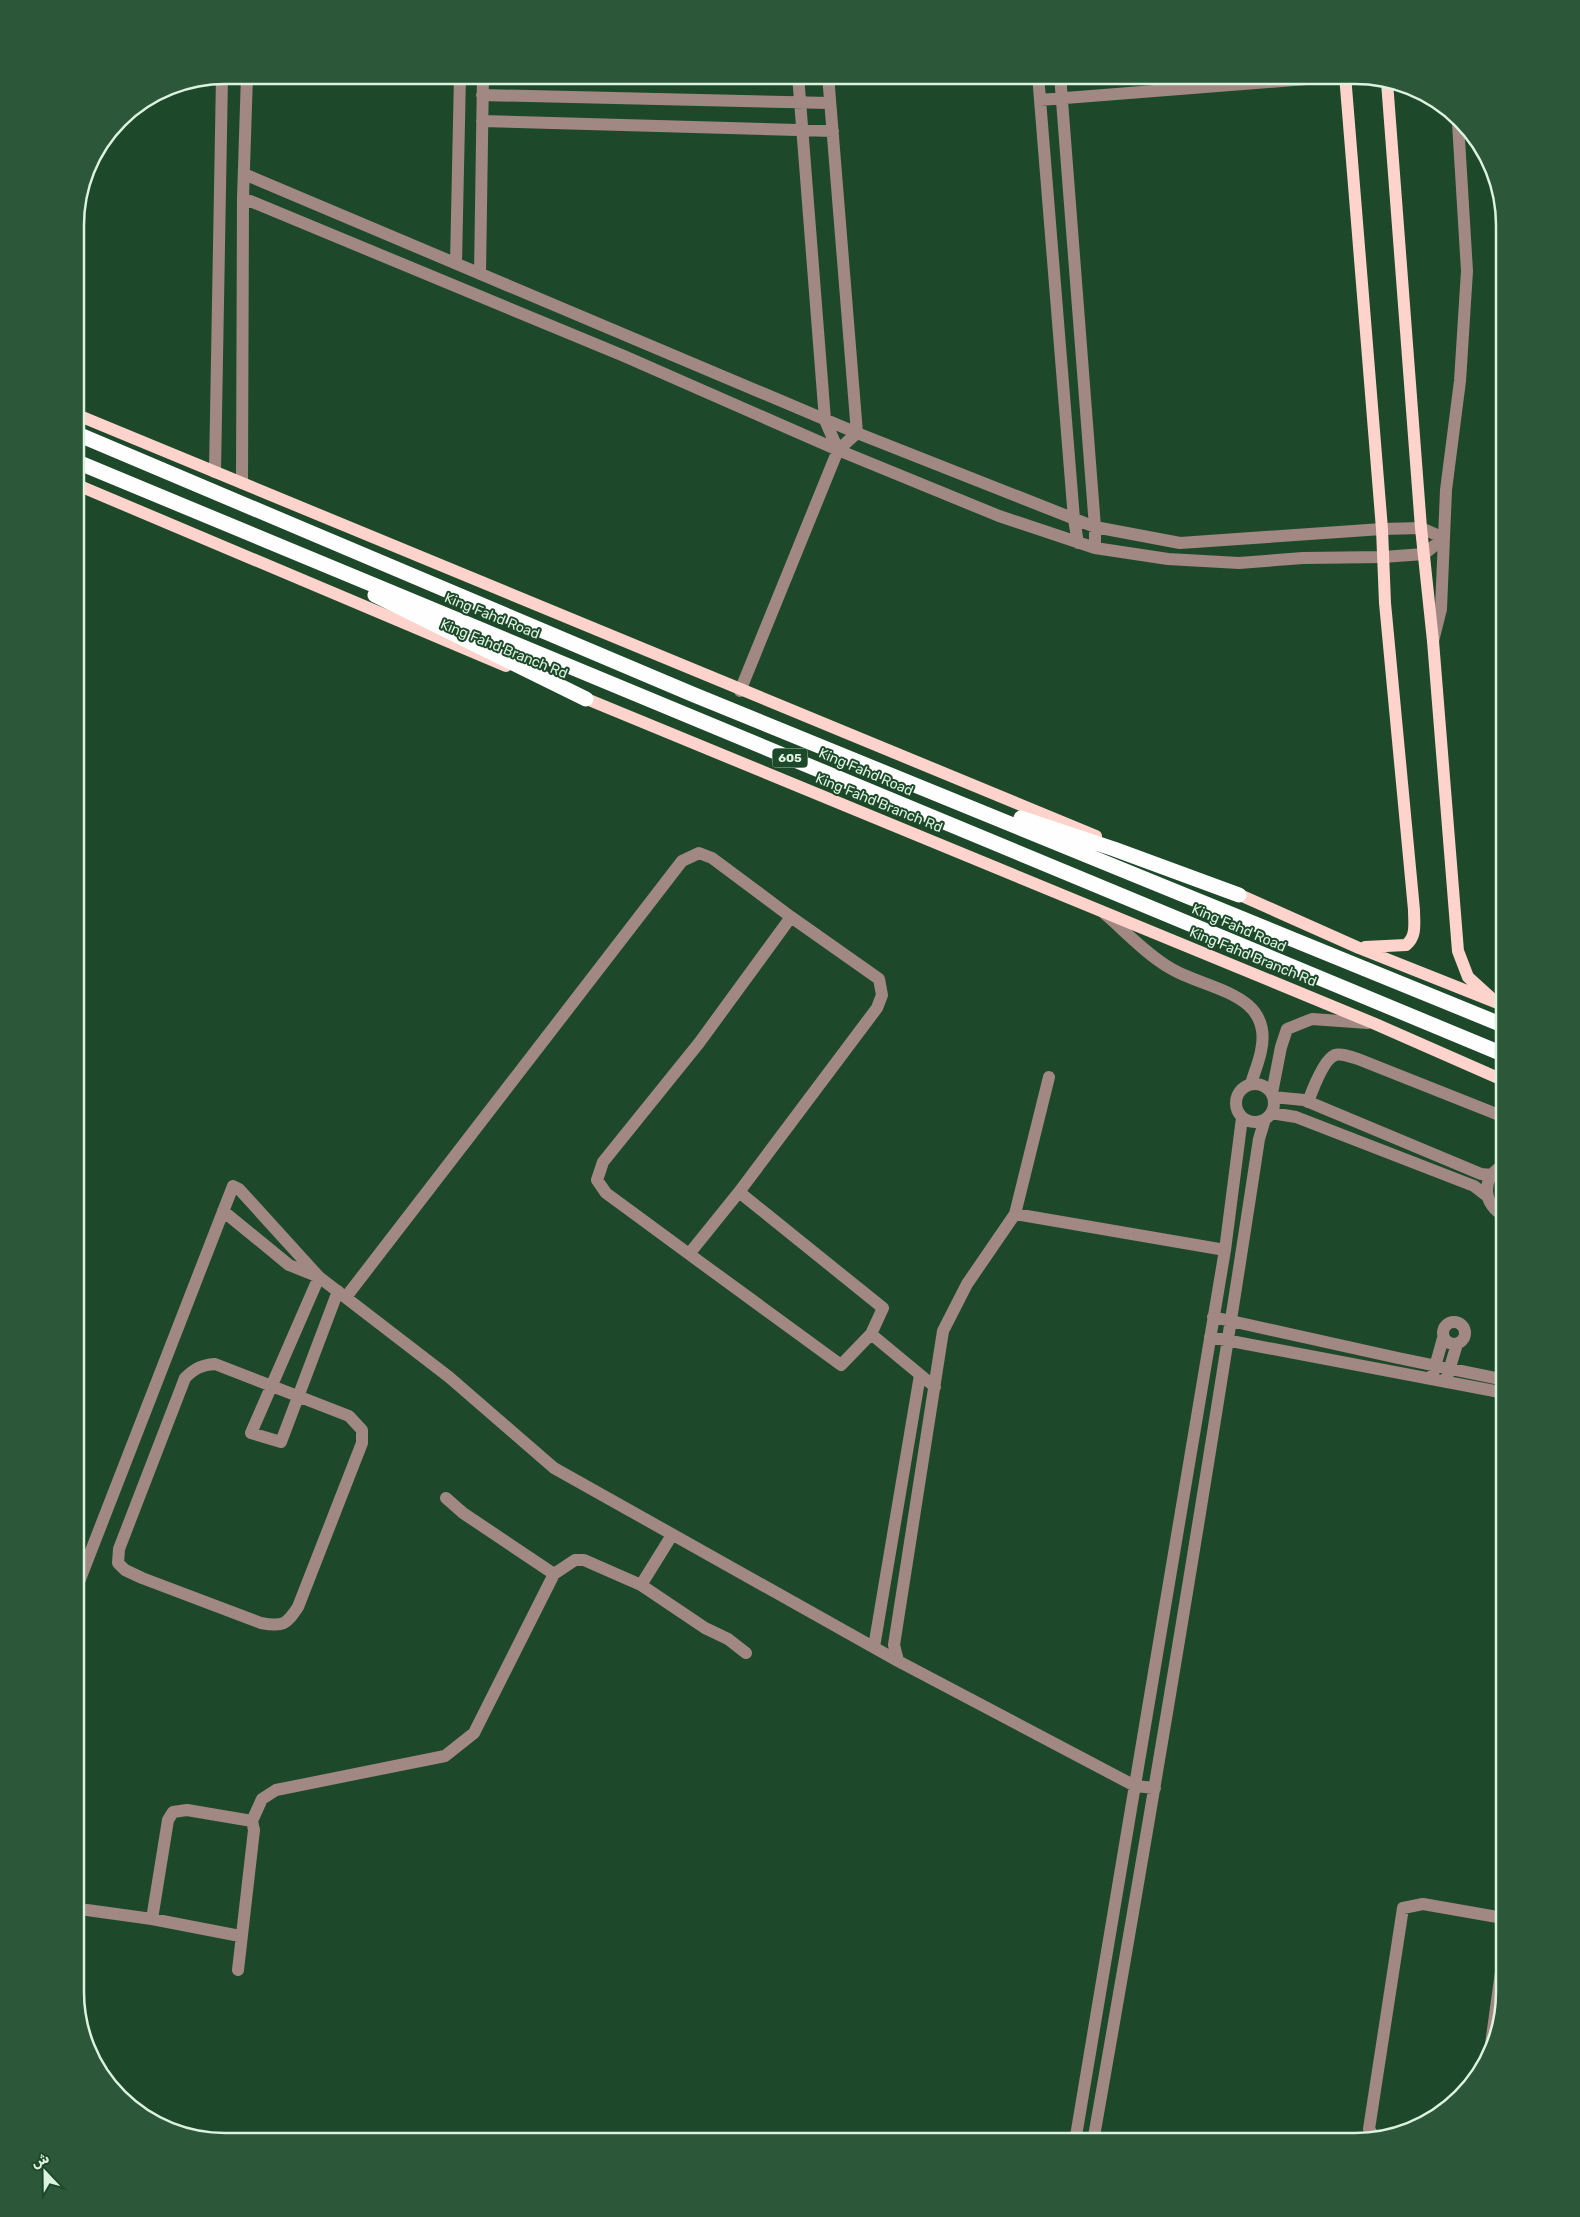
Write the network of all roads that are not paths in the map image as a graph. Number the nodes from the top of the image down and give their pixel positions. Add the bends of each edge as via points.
1 (222, 84) edge
2 (247, 84) edge
3 (460, 84) edge
4 (483, 84) edge
5 (799, 84) edge
6 (829, 84) edge
7 (1039, 84) edge
8 (1061, 84) edge
9 (1234, 84) edge
10 (1346, 84) edge
11 (1387, 87) edge
12 (482, 95) junction
13 (1062, 98) junction
14 (1040, 100) junction
15 (800, 102) junction
16 (830, 103) junction
17 (482, 121) junction
18 (1458, 129) edge
19 (802, 130) junction
20 (833, 131) junction
21 (244, 174) junction
22 (243, 198) junction
23 (456, 263) junction
24 (480, 274) junction
25 (84, 418) edge
26 (825, 420) junction
27 (857, 433) junction
28 (84, 437) edge
29 (838, 450) junction
30 (84, 465) edge
31 (215, 472) junction
32 (242, 483) junction
33 (84, 488) edge
34 (1074, 519) junction
35 (229, 526) junction
36 (1095, 527) junction
37 (1421, 528) junction
38 (1382, 529) junction
39 (1444, 538) junction
40 (1078, 543) junction
41 (1095, 548) junction
42 (1424, 554) junction
43 (1384, 557) junction
44 (1433, 641) junction
45 (740, 691) junction
46 (586, 698) junction
47 (811, 742) junction
48 (1239, 895) junction
49 (1099, 910) junction
50 (790, 917) junction
51 (1359, 948) junction
52 (1496, 1001) edge
53 (1496, 1002) edge
54 (1496, 1022) edge
55 (1373, 1023) junction
56 (1496, 1051) edge
57 (1049, 1077) dead end
58 (1496, 1077) edge
59 (1250, 1084) junction
60 (1272, 1095) junction
61 (1311, 1103) junction
62 (1496, 1114) edge
63 (1268, 1116) junction
64 (1242, 1118) junction
65 (1349, 1118) junction
66 (1342, 1134) junction
67 (1423, 1149) junction
68 (1416, 1163) junction
69 (1496, 1172) edge
70 (1492, 1175) junction
71 (739, 1192) junction
72 (1487, 1196) junction
73 (223, 1211) junction
74 (1496, 1211) edge
75 (1015, 1214) junction
76 (1225, 1250) junction
77 (689, 1254) junction
78 (319, 1277) junction
79 (342, 1294) junction
80 (1213, 1317) junction
81 (1232, 1321) junction
82 (871, 1334) junction
83 (1210, 1337) junction
84 (1443, 1338) junction
85 (1229, 1340) junction
86 (1457, 1344) junction
87 (1443, 1367) junction
88 (920, 1375) junction
89 (1496, 1378) edge
90 (1432, 1379) junction
91 (1446, 1382) junction
92 (271, 1386) junction
93 (935, 1387) junction
94 (1496, 1391) edge
95 (298, 1396) junction
96 (446, 1498) dead end
97 (672, 1535) junction
98 (84, 1569) edge
99 (554, 1574) junction
100 (641, 1585) junction
101 (874, 1647) junction
102 (746, 1653) dead end
103 (898, 1661) junction
104 (1135, 1786) junction
105 (1155, 1788) junction
106 (252, 1821) junction
107 (87, 1910) dead end
108 (1496, 1917) edge
109 (152, 1919) junction
110 (240, 1936) junction
111 (238, 1970) dead end
112 (1371, 2132) edge
113 (1077, 2133) edge
114 (1095, 2133) edge

1 - 31 street
2 - 21 street
3 - 23 street
4 - 12 street
5 - 15 street
6 - 16 street
7 - 14 street
8 - 13 street
9 - 13 street
10 - 38 main road
11 - 37 main road
12 - 15 street
12 - 17 street
13 - 14 street
13 - 36 street
14 - 34 street
15 - 16 street
15 - 19 street
16 - 20 street
17 - 19 street
17 - 24 street
18 - 39 street via 1467,271
19 - 20 street
19 - 26 street
20 - 27 street
21 - 22 street
21 - 23 street
22 - 29 street via 624,356
22 - 32 street
23 - 24 street
24 - 26 street
25 - 31 main road
26 - 27 street
26 - 29 street
27 - 29 street
27 - 34 street
28 - 47 highway, King Fahd Road / 605
29 - 40 street via 999,516
29 - 45 street
30 - 35 highway, King Fahd Road / 605
31 - 32 main road
32 - 45 main road
33 - 46 main road, King Fahd Branch Rd via 444,642
34 - 36 street
34 - 40 street
35 - 46 highway
35 - 56 highway, King Fahd Road / 605
36 - 38 street via 1180,543
36 - 41 street
37 - 38 street
37 - 39 street
37 - 42 main road
38 - 43 main road
39 - 42 street
39 - 44 street via 1441,610
40 - 41 street
41 - 43 street via 1168,559 1239,563
42 - 43 street
42 - 44 main road
43 - 51 main road via 1385,604 1414,934 1406,945
44 - 52 main road via 1458,950 1468,977
45 - 48 main road
46 - 49 main road, King Fahd Branch Rd
47 - 48 highway
47 - 54 highway, King Fahd Road / 605
48 - 51 main road
49 - 55 main road, King Fahd Branch Rd
49 - 59 street via 1171,969 1243,1000 1254,1010 1262,1027 1262,1050
50 - 71 street via 879,979 882,994 877,1008
50 - 77 street via 699,1043 603,1162 597,1180 606,1193
50 - 79 street via 712,858 699,853 682,861
51 - 53 main road
55 - 58 main road, King Fahd Branch Rd
55 - 60 street via 1312,1019 1287,1029
57 - 75 street
59 - 60 street via 1263,1085
59 - 64 street via 1242,1088 1236,1097 1236,1108
60 - 61 street
60 - 63 street via 1274,1103
61 - 62 street via 1325,1077 1324,1069 1330,1058 1337,1055 1358,1058
61 - 65 street
63 - 64 street via 1251,1122
63 - 66 street via 1296,1117
63 - 81 street via 1259,1139
64 - 76 street
65 - 66 street
65 - 67 street
66 - 68 street
67 - 68 street
67 - 70 street via 1481,1174
68 - 72 street via 1474,1186
69 - 70 street
70 - 72 street
71 - 77 street
71 - 82 street via 883,1308
72 - 74 street
73 - 78 street via 289,1266
73 - 78 street via 233,1186 239,1189
73 - 98 street
75 - 76 street
75 - 93 street via 967,1284 943,1331
76 - 80 street
77 - 82 street via 841,1365
78 - 79 street
78 - 92 street
79 - 95 street
79 - 97 street via 449,1377 554,1468
80 - 81 street
80 - 83 street
81 - 85 street
81 - 87 street
82 - 88 street
83 - 85 street
83 - 104 street
84 - 86 street
84 - 86 street via 1442,1330 1447,1324 1458,1322 1465,1334
84 - 87 street
85 - 90 street
85 - 105 street
86 - 87 street
87 - 89 street
87 - 90 street
87 - 91 street
88 - 93 street
88 - 101 street
90 - 91 street
91 - 94 street
92 - 95 street
92 - 95 street via 251,1432 281,1442
92 - 95 street via 215,1364 195,1369 185,1378 119,1548 118,1562 125,1570 261,1623 276,1626 288,1622 298,1607 362,1443 362,1430 349,1416
93 - 103 street via 894,1645
96 - 99 street
97 - 100 street
97 - 101 street
99 - 100 street via 575,1560 584,1560
99 - 106 street via 474,1732 445,1756 276,1790 262,1798
100 - 102 street
101 - 103 street
103 - 104 street
104 - 105 street
104 - 113 street
105 - 114 street
106 - 109 street via 187,1810 173,1812 168,1820
106 - 110 street via 254,1830
107 - 109 street
108 - 112 street via 1423,1904 1403,1908
109 - 110 street
110 - 111 street

